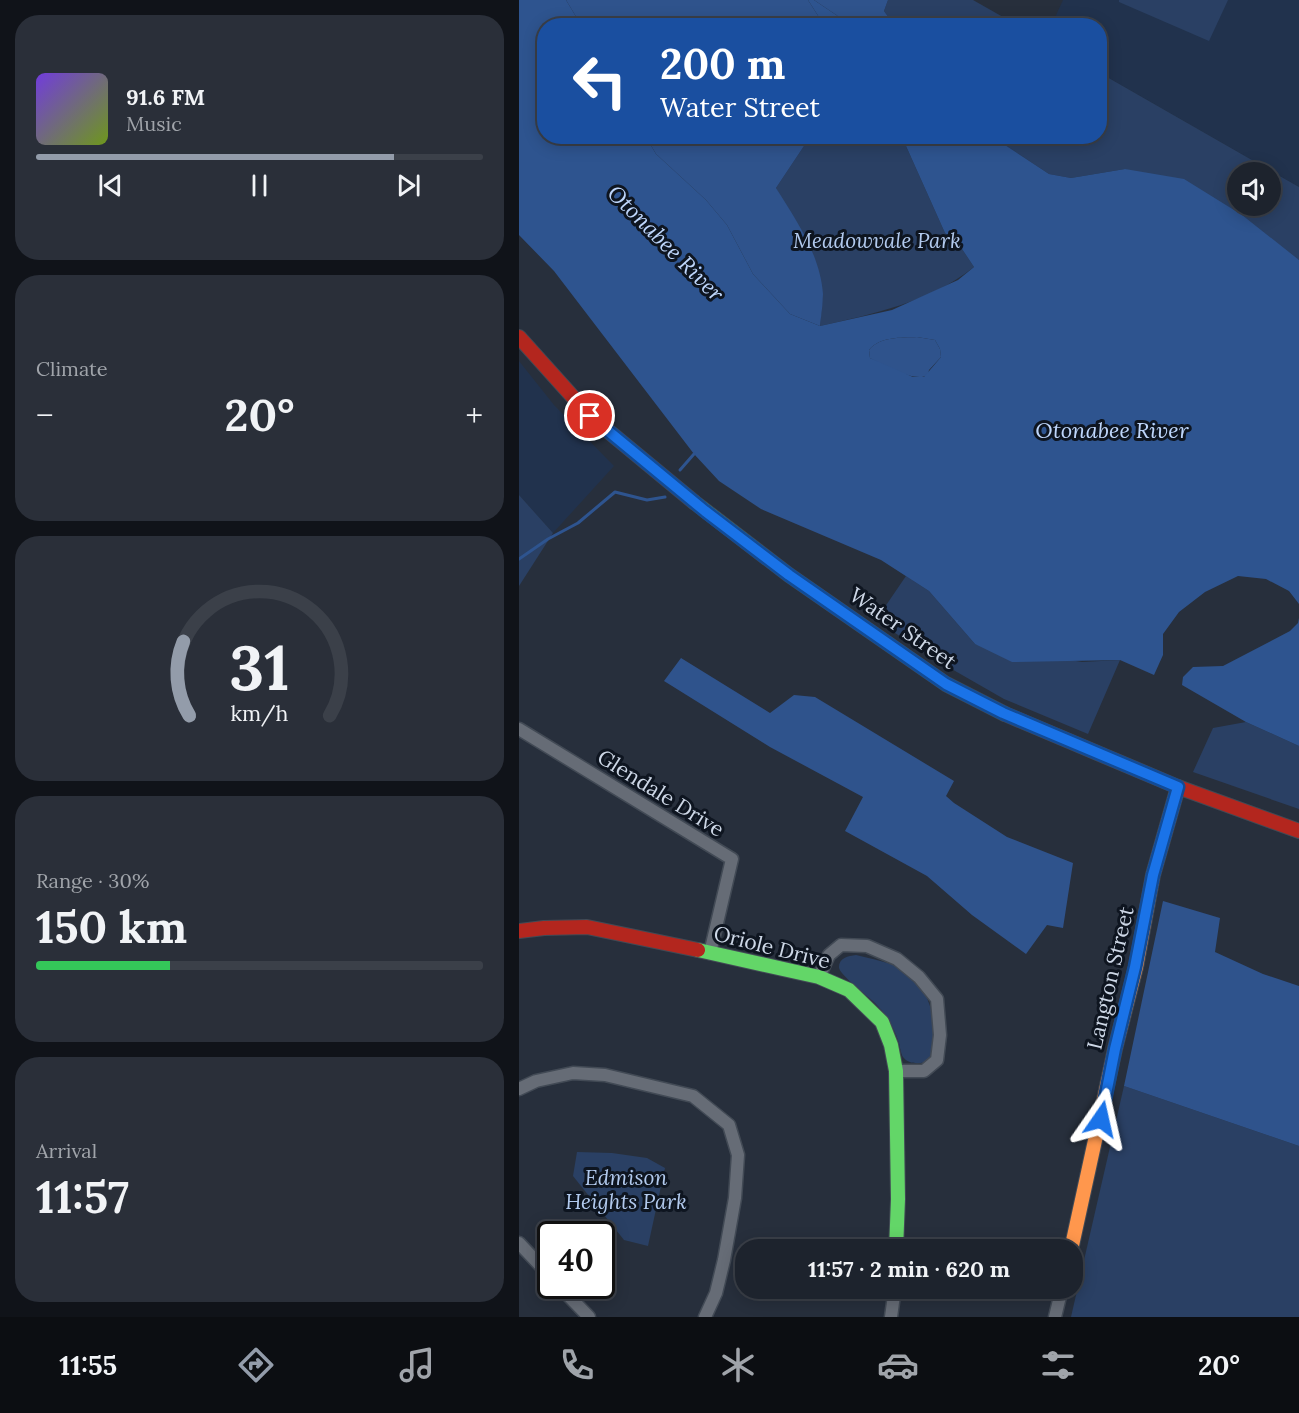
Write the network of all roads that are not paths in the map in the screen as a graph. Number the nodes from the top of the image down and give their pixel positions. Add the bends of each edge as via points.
1 (519, 337) edge
2 (519, 729) edge
3 (1178, 787) junction
4 (1299, 831) edge
5 (519, 931) edge
6 (710, 953) junction
7 (819, 977) junction
8 (896, 1071) junction
9 (519, 1089) edge
10 (896, 1239) edge
11 (1074, 1239) edge
12 (519, 1243) edge
13 (537, 1262) edge
14 (572, 1299) edge
15 (893, 1299) edge
16 (1059, 1299) edge
17 (589, 1317) edge
18 (705, 1317) edge
19 (891, 1317) edge
20 (1055, 1317) edge

1 - 3 street, Water Street via 590,416 705,511 789,575 946,684 1003,713
2 - 6 street, Glendale Drive via 732,860
3 - 4 street, Water Street
3 - 11 street, Langton Street via 1153,875
5 - 6 street, Oriole Drive via 587,927
6 - 7 street, Oriole Drive
7 - 8 street, Oriole Drive via 849,990 882,1022
7 - 8 street via 829,955 841,945 867,946 897,959 919,977 937,999 937,1060 924,1071
8 - 10 street, Oriole Drive
9 - 18 street via 573,1073 605,1075 693,1096 729,1125 738,1155 735,1198 725,1260
12 - 13 street
14 - 17 street
15 - 19 street
16 - 20 street

